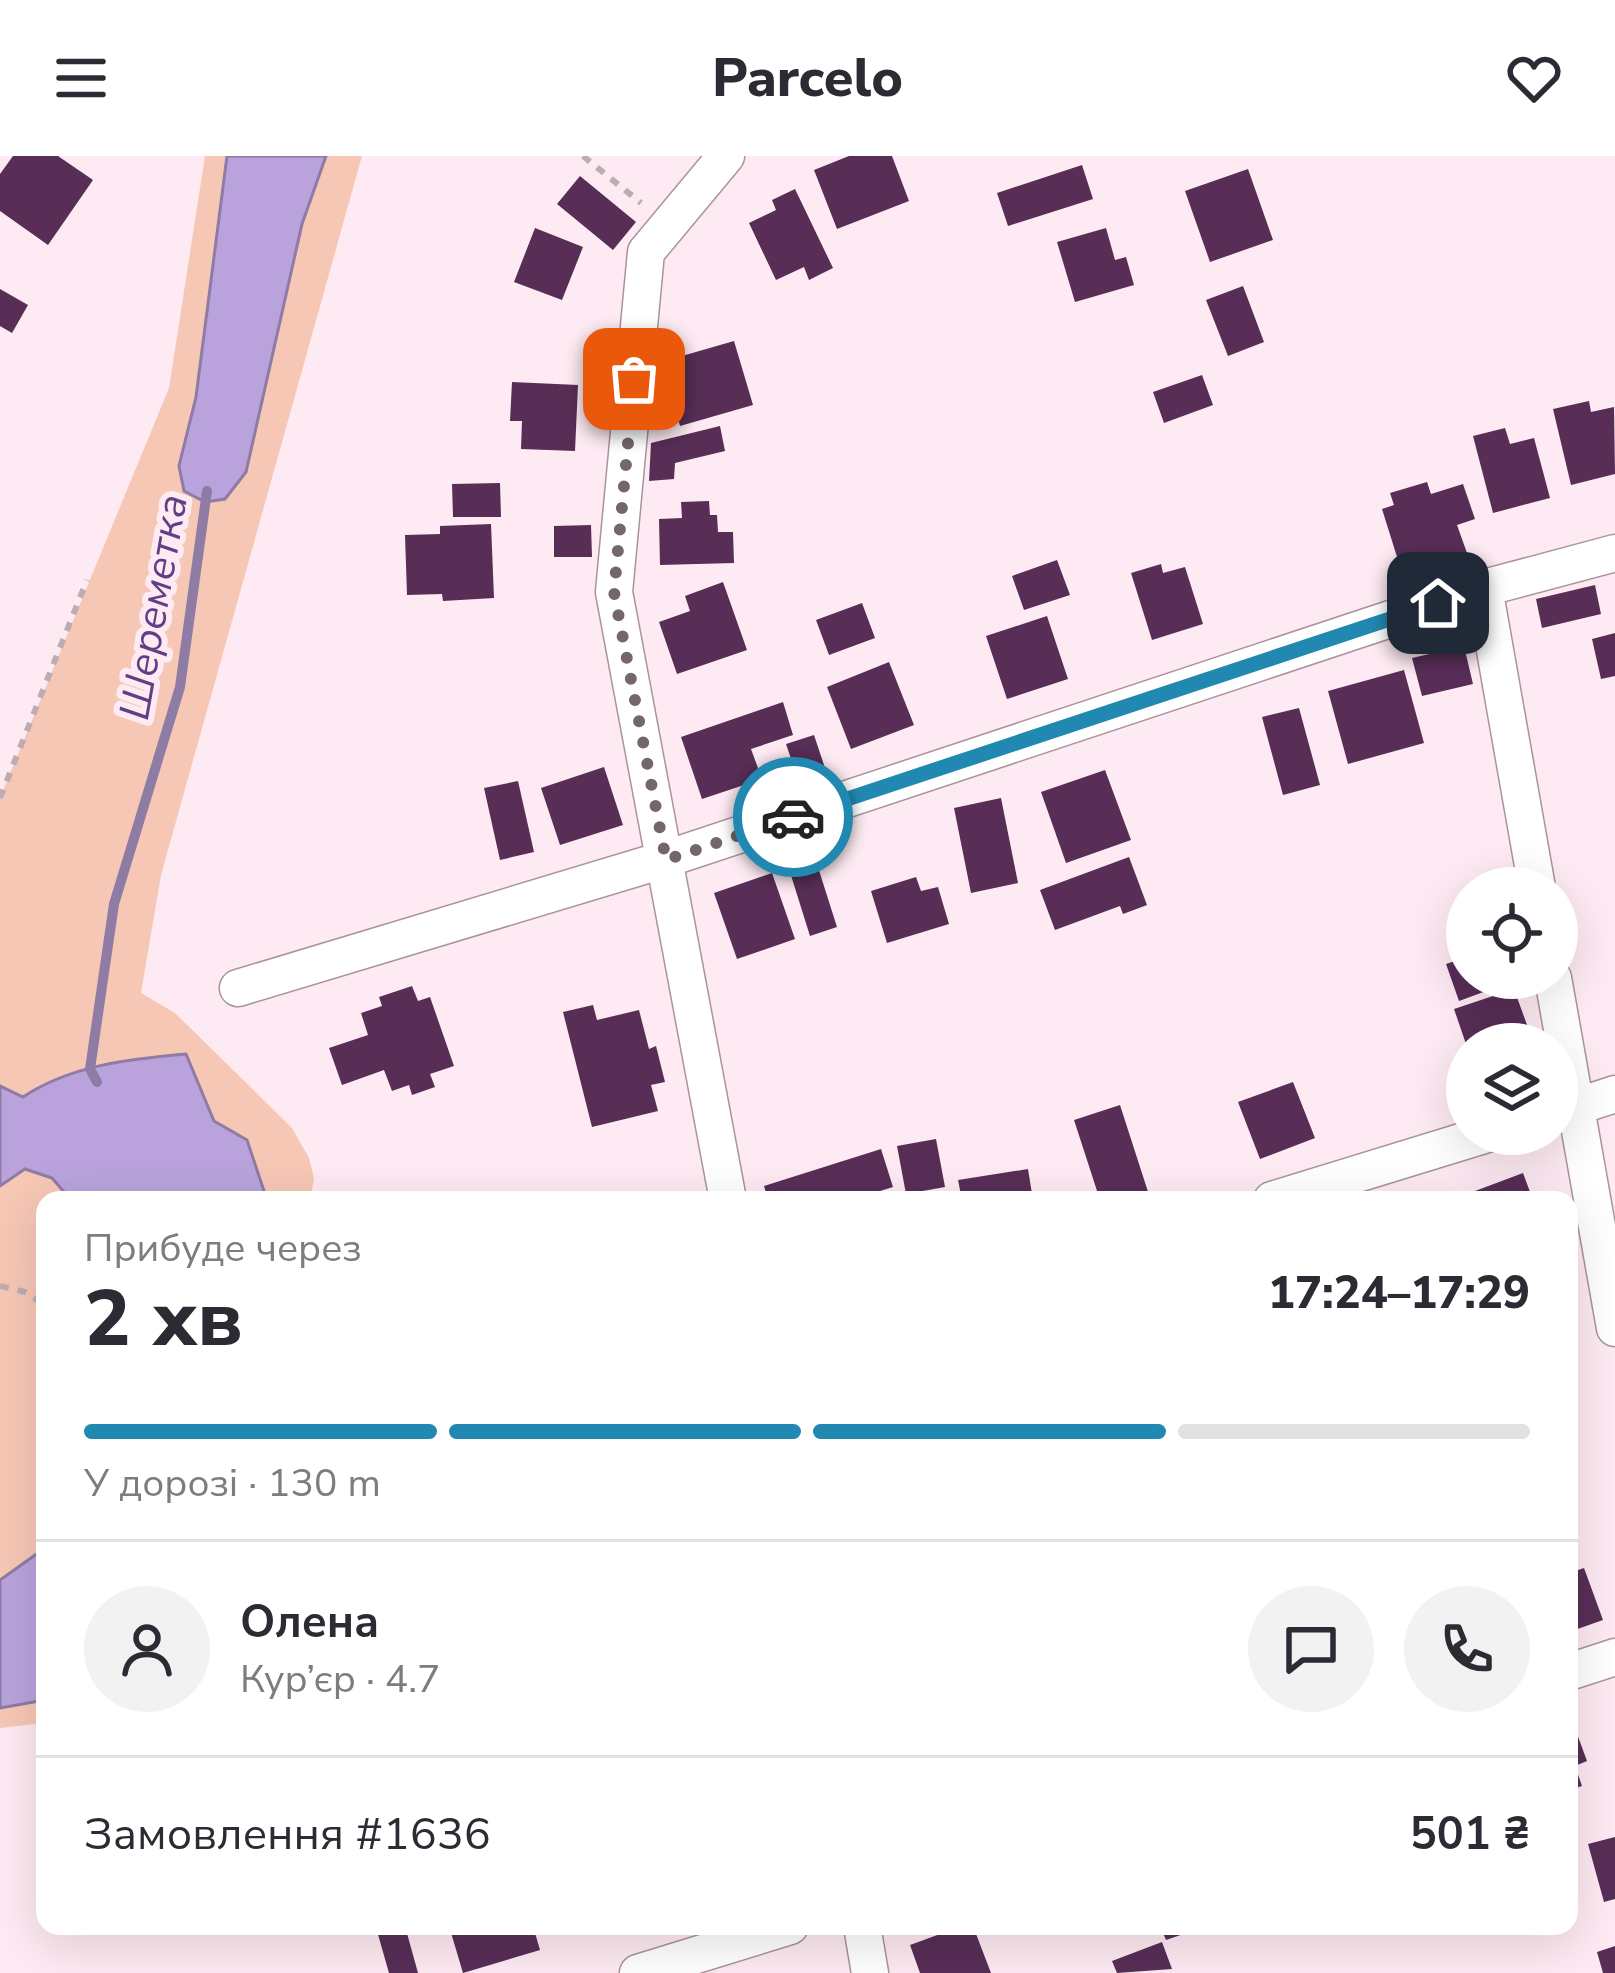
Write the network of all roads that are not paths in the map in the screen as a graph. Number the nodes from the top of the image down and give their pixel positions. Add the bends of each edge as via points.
1 (726, 156) edge
2 (1615, 553) edge
3 (1484, 588) junction
4 (666, 860) junction
5 (1533, 867) edge
6 (238, 988) dead end
7 (1615, 1094) edge
8 (1578, 1106) edge
9 (1446, 1147) edge
10 (1576, 1155) edge
11 (726, 1191) edge
12 (1301, 1191) edge
13 (1615, 1328) edge
14 (1615, 1657) edge
15 (1578, 1669) edge
16 (761, 1935) edge
17 (864, 1935) edge
18 (638, 1973) edge
19 (870, 1973) edge

1 - 4 street via 646,252 614,592
2 - 3 street
3 - 4 street
3 - 5 street
4 - 6 street
4 - 11 street
7 - 8 street
9 - 12 street
10 - 13 street
14 - 15 street
16 - 18 street
17 - 19 street

